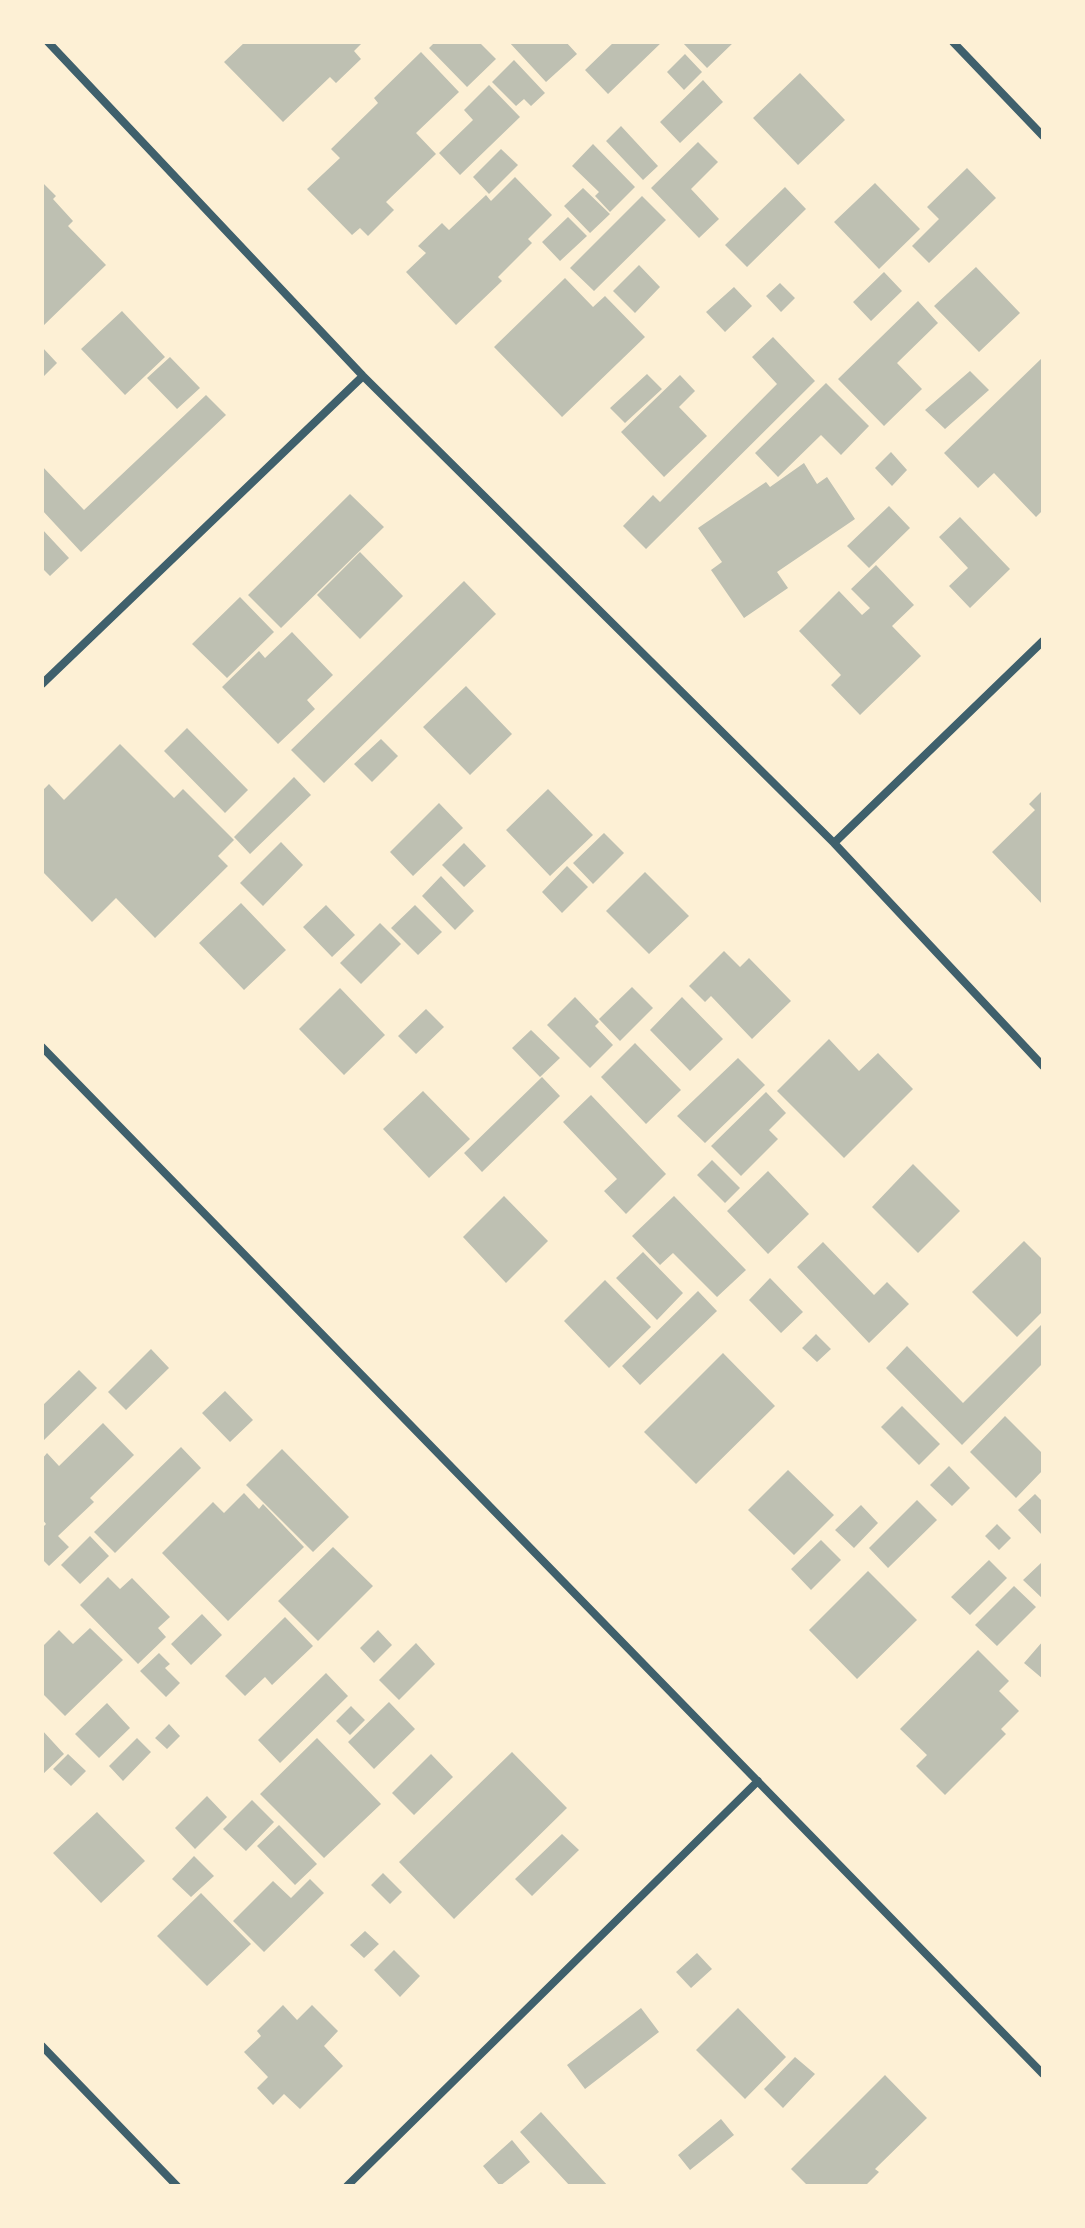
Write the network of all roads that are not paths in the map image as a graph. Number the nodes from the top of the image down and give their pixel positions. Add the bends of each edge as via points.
1 (48, 42) edge
2 (953, 42) edge
3 (1043, 136) edge
4 (363, 376) junction
5 (1043, 641) edge
6 (42, 684) edge
7 (834, 843) junction
8 (42, 1047) edge
9 (1043, 1066) edge
10 (758, 1781) junction
11 (42, 2046) edge
12 (1043, 2074) edge
13 (177, 2186) edge
14 (347, 2186) edge

1 - 4 street
2 - 3 street
4 - 6 street
4 - 7 street
5 - 7 street
7 - 9 street
8 - 10 street
10 - 12 street
10 - 14 street
11 - 13 street

